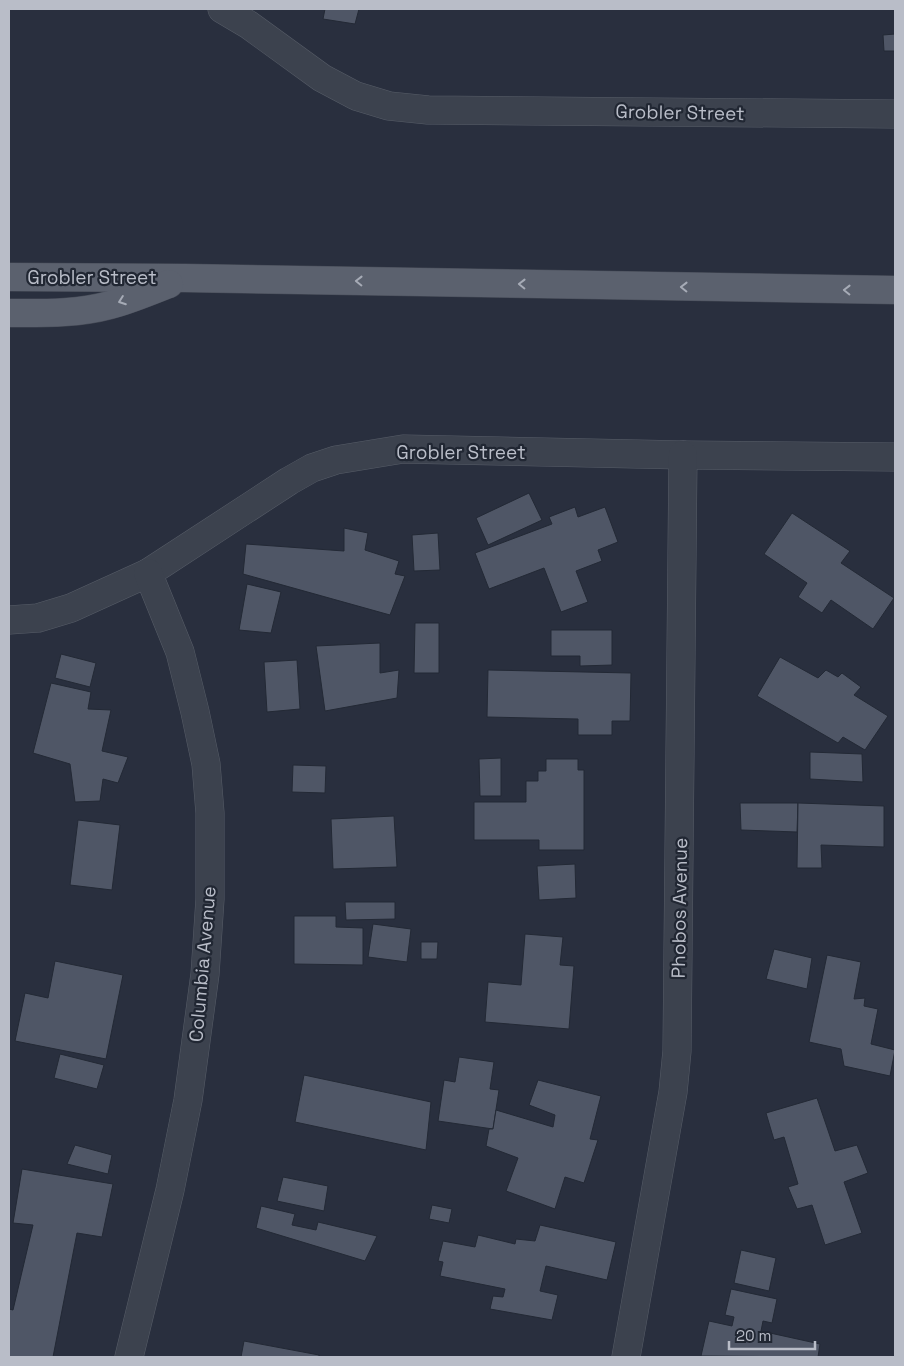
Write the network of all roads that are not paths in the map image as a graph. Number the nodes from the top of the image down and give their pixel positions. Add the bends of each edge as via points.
1 (222, 9) edge
2 (895, 114) edge
3 (9, 277) edge
4 (184, 278) junction
5 (895, 290) edge
6 (9, 313) edge
7 (683, 455) junction
8 (895, 457) edge
9 (148, 573) junction
10 (9, 620) edge
11 (129, 1357) edge
12 (626, 1357) edge

1 - 2 street, Grobler Street via 322,78 356,96 389,106 428,110
3 - 4 main road, Grobler Street
5 -> 4 main road, Grobler Street
4 -> 6 main road via 111,305 63,313
7 - 8 street, Grobler Street
7 - 9 street, Grobler Street via 403,449 336,460 289,481
7 - 12 street, Phobos Avenue via 677,1051
9 - 10 street, Grobler Street via 63,610 38,618
9 - 11 street, Columbia Avenue via 180,652 206,764 210,812 210,899 205,974 188,1100 170,1190

